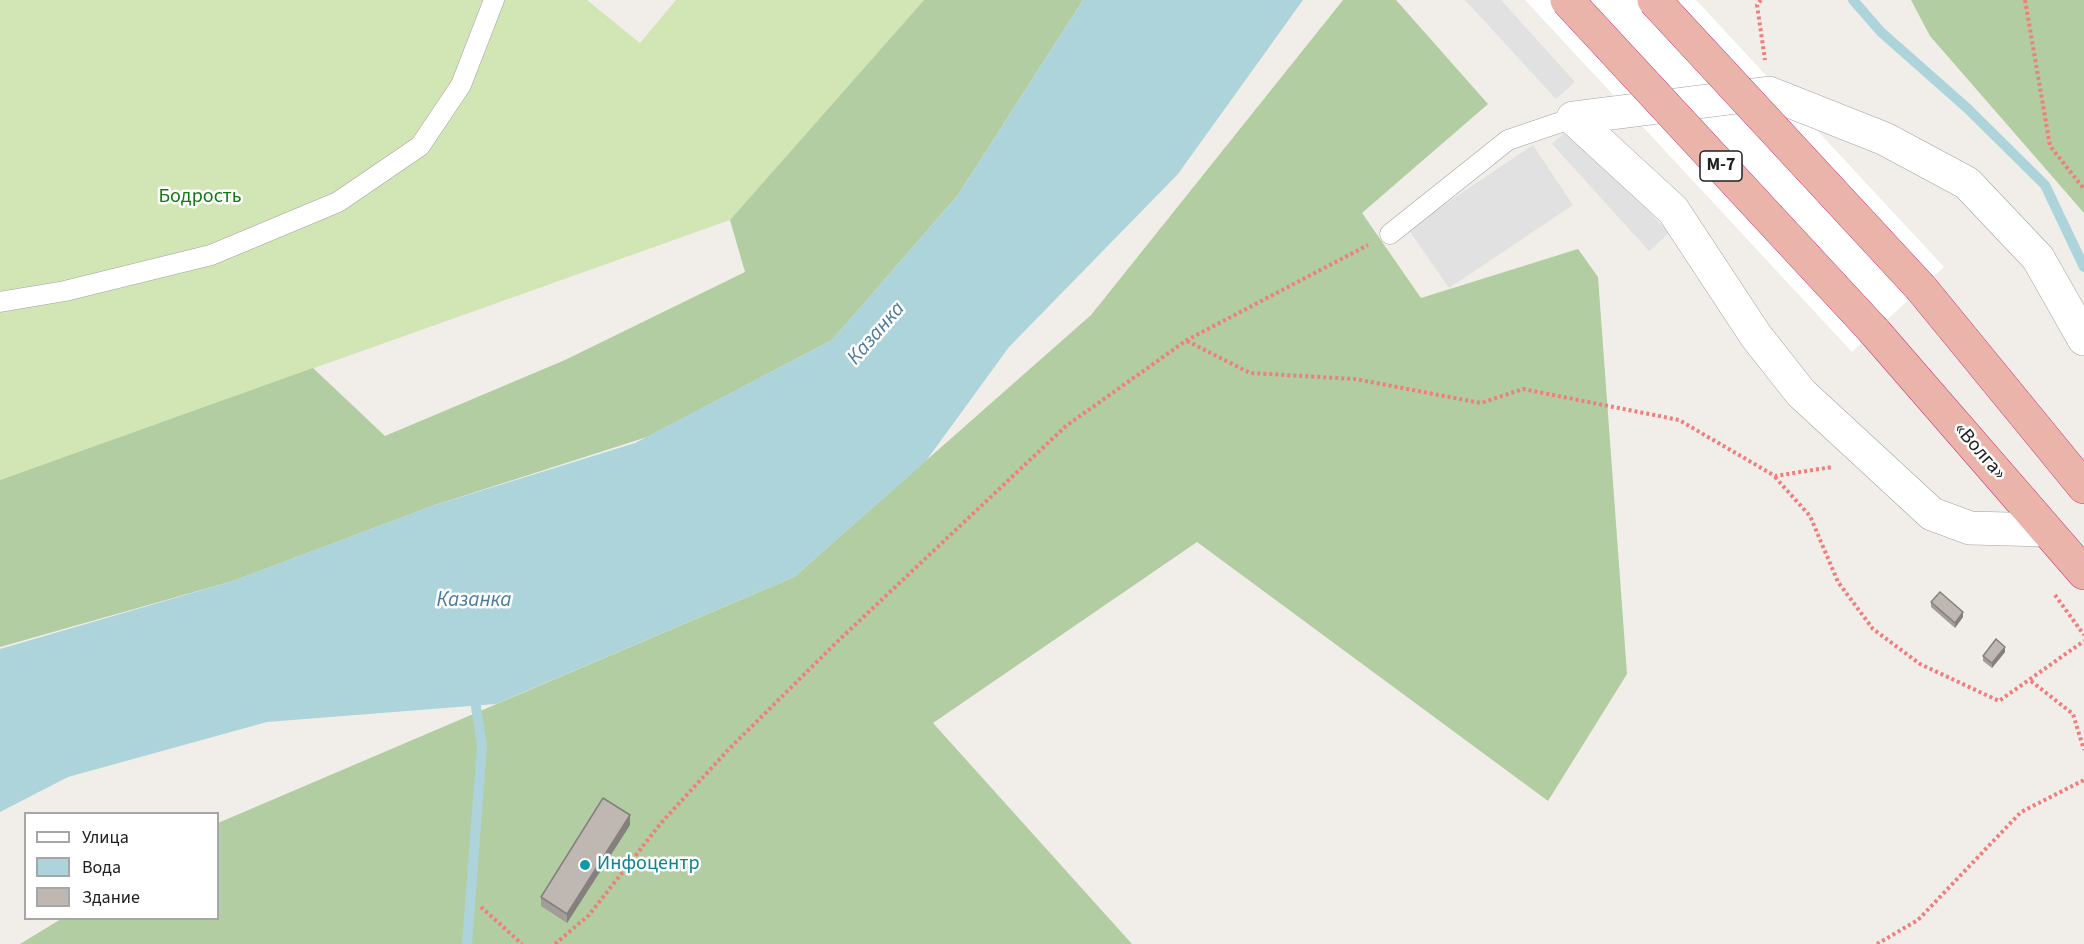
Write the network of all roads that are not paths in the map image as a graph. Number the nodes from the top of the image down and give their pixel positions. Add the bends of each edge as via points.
1 (494, 0) edge
2 (1567, 0) edge
3 (1654, 0) edge
4 (1573, 118) junction
5 (1390, 234) road end
6 (0, 302) edge
7 (2084, 339) edge
8 (2084, 487) edge
9 (2046, 530) junction
10 (2084, 573) edge

1 - 6 lane via 461,85 420,146 338,202 211,255 65,291
2 - 9 highway, «Волга» / М-7, bridge via 1874,331
3 - 8 highway, bridge via 1921,288
4 - 5 lane via 1508,140
4 - 7 street via 1769,93 1885,139 1966,183 2037,258
4 - 9 street via 1673,210 1756,336 1801,393 1932,514 1970,528
9 - 10 highway, «Волга» / М-7

